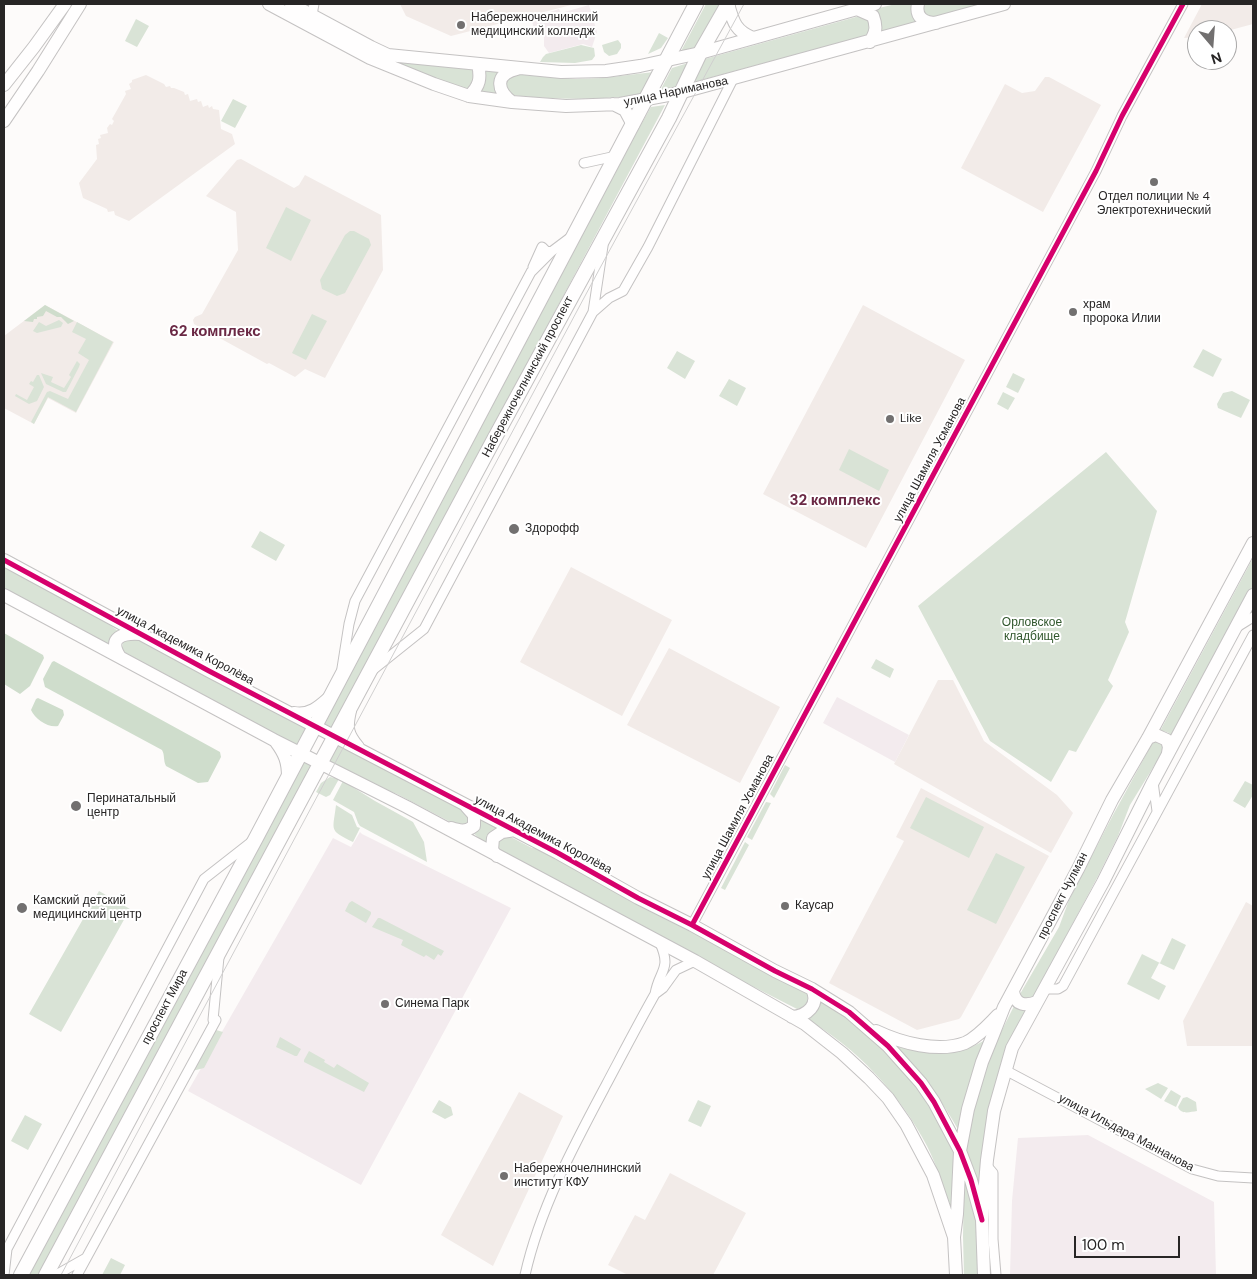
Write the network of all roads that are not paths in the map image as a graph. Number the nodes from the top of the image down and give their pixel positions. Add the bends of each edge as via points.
1 (65, 4) edge
2 (80, 4) edge
3 (268, 4) edge
4 (291, 4) edge
5 (696, 4) edge
6 (728, 4) edge
7 (875, 4) edge
8 (918, 4) edge
9 (1004, 4) edge
10 (1183, 4) edge
11 (313, 9) edge
12 (856, 9) junction
13 (936, 23) junction
14 (753, 38) junction
15 (870, 42) junction
16 (700, 53) junction
17 (666, 61) junction
18 (478, 64) junction
19 (520, 69) junction
20 (733, 79) junction
21 (4, 85) edge
22 (679, 93) junction
23 (469, 96) junction
24 (646, 100) junction
25 (512, 102) junction
26 (614, 104) junction
27 (4, 121) edge
28 (633, 125) junction
29 (616, 156) junction
30 (584, 163) dead end
31 (605, 233) junction
32 (575, 234) junction
33 (593, 312) junction
34 (1253, 543) edge
35 (4, 560) edge
36 (4, 595) edge
37 (1253, 595) edge
38 (1253, 617) edge
39 (1237, 627) junction
40 (140, 634) junction
41 (1253, 635) edge
42 (120, 657) junction
43 (341, 674) junction
44 (368, 674) junction
45 (329, 698) junction
46 (350, 709) junction
47 (290, 712) junction
48 (315, 725) junction
49 (335, 736) junction
50 (1148, 738) junction
51 (308, 739) joint
52 (274, 740) junction
53 (360, 749) junction
54 (328, 750) joint
55 (300, 753) junction
56 (1168, 753) junction
57 (321, 763) junction
58 (341, 773) junction
59 (288, 777) junction
60 (1153, 782) junction
61 (307, 788) junction
62 (464, 804) junction
63 (1157, 811) junction
64 (436, 823) junction
65 (515, 830) junction
66 (256, 838) junction
67 (497, 856) junction
68 (692, 925) junction
69 (660, 943) junction
70 (220, 951) junction
71 (695, 961) junction
72 (812, 989) junction
73 (1045, 989) junction
74 (1013, 992) junction
75 (655, 994) junction
76 (1037, 1002) junction
77 (1004, 1007) junction
78 (792, 1017) junction
79 (867, 1026) junction
80 (1005, 1070) junction
81 (960, 1151) junction
82 (987, 1166) junction
83 (1253, 1178) edge
84 (982, 1220) junction
85 (954, 1237) junction
86 (86, 1257) junction
87 (4, 1275) edge
88 (21, 1275) edge
89 (46, 1275) edge
90 (56, 1275) edge
91 (77, 1275) edge
92 (525, 1275) edge
93 (956, 1275) edge
94 (984, 1275) edge
95 (996, 1275) edge

1 - 21 main road
2 - 27 main road
3 - 23 main road, улица Нариманова via 370,58
4 - 11 main road
5 - 17 main road, Набережночелнинский проспект
6 - 14 main road via 736,27
6 - 16 main road, Набережночелнинский проспект
7 - 12 main road
8 - 13 main road via 920,18 925,23
9 - 13 main road, улица Нариманова
10 - 68 street, улица Шамиля Усманова
11 - 18 main road via 388,55
12 - 14 main road
12 - 15 main road via 873,16 877,25
13 - 15 main road, улица Нариманова
14 - 16 main road
15 - 20 main road, улица Нариманова
16 - 17 main road
16 - 22 main road, Набережночелнинский проспект
17 - 19 main road via 606,70 561,72
17 - 24 main road, Набережночелнинский проспект
18 - 19 main road
18 - 23 main road via 480,82
19 - 25 main road via 508,71 501,78 504,96
20 - 22 main road, улица Нариманова
20 - 33 street via 623,291
22 - 24 main road, улица Нариманова
22 - 31 main road, Набережночелнинский проспект
23 - 25 main road, улица Нариманова
24 - 26 main road, улица Нариманова
24 - 28 main road, Набережночелнинский проспект
25 - 26 main road, улица Нариманова via 566,106
26 - 28 main road via 625,110
28 - 29 main road, Набережночелнинский проспект
29 - 30 street
29 - 32 main road, Набережночелнинский проспект
31 - 33 street
31 - 44 main road, Набережночелнинский проспект
32 - 43 main road, Набережночелнинский проспект
32 - 43 street via 531,272 355,601
33 - 44 street via 424,628
34 - 50 main road, проспект Чулман
35 - 40 main road, улица Академика Королёва
36 - 42 main road
37 - 39 main road
38 - 39 street
39 - 56 main road
40 - 42 main road via 126,633 119,637 115,647
40 - 47 main road, улица Академика Королёва
41 - 63 street
42 - 52 main road
43 - 45 main road, Набережночелнинский проспект
44 - 46 main road, Набережночелнинский проспект
45 - 47 main road via 309,713
45 - 48 main road, Набережночелнинский проспект
46 - 49 main road, Набережночелнинский проспект
46 - 53 main road via 348,732
47 - 48 main road, улица Академика Королёва
48 - 49 main road, улица Академика Королёва
48 - 51 main road, Набережночелнинский проспект
49 - 53 main road, улица Академика Королёва
49 - 54 main road, Набережночелнинский проспект
50 - 56 main road via 1156,735 1167,740
50 - 74 main road, проспект Чулман via 1112,800
51 - 55 main road, проспект Мира
52 - 55 main road
52 - 59 main road via 287,759
53 - 62 main road, улица Академика Королёва
54 - 57 main road, проспект Мира
55 - 57 main road
55 - 59 main road, проспект Мира
56 - 60 main road
57 - 58 main road
57 - 61 main road, проспект Мира
58 - 61 main road via 323,776
58 - 64 main road
59 - 66 main road, проспект Мира
60 - 63 street
60 - 73 main road
61 - 70 main road, проспект Мира
62 - 64 main road via 474,814 474,826 469,830
62 - 65 main road, улица Академика Королёва
63 - 73 street via 1062,986
64 - 67 main road
65 - 67 main road via 492,838 492,850
65 - 68 main road, улица Академика Королёва
66 - 87 street via 204,879 8,1249
66 - 88 main road, проспект Мира
67 - 69 main road
68 - 72 main road, улица Академика Королёва
69 - 71 main road
69 - 75 street via 666,962
70 - 86 street via 216,1020
70 - 89 main road, проспект Мира
71 - 75 street via 676,970
71 - 78 main road
72 - 78 main road via 815,997 812,1007 803,1015
72 - 79 main road, улица Академика Королёва
73 - 76 main road
74 - 76 main road via 1020,1004
74 - 77 main road, проспект Чулман
75 - 92 street via 564,1168 540,1226
76 - 80 main road via 1012,1048
77 - 79 main road via 978,1035 964,1043 946,1047 889,1037
77 - 81 main road, проспект Чулман via 968,1109
78 - 85 main road via 842,1053 888,1098 933,1175
79 - 81 main road, улица Академика Королёва via 921,1083 947,1123
80 - 82 main road via 994,1110
80 - 83 street, улица Ильдара Маннанова via 1192,1169 1218,1176
81 - 84 main road, улица Академика Королёва
81 - 85 main road, проспект Чулман
82 - 84 main road
82 - 95 street via 993,1173
84 - 94 main road
85 - 93 main road, проспект Чулман
86 - 90 street
86 - 91 street

